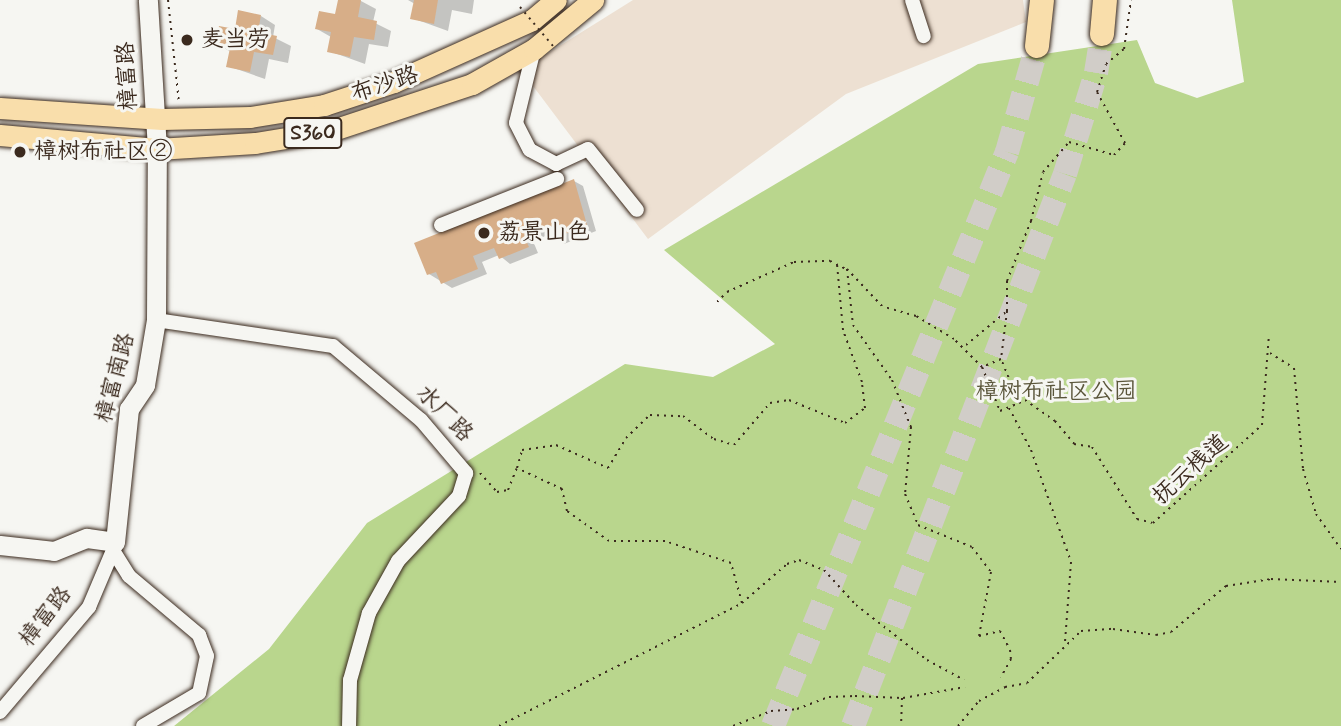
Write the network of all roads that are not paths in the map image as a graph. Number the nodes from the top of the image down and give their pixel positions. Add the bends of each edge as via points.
1 (148, 0) edge
2 (556, 0) edge
3 (593, 0) edge
4 (912, 0) edge
5 (1042, 0) edge
6 (1105, 0) edge
7 (1102, 34) tunnel mouth
8 (924, 36) dead end
9 (1037, 46) tunnel mouth
10 (543, 48) junction
11 (0, 108) edge
12 (250, 117) junction
13 (155, 118) junction
14 (0, 135) edge
15 (255, 143) junction
16 (157, 149) junction
17 (558, 179) dead end
18 (637, 210) dead end
19 (441, 225) dead end
20 (156, 320) junction
21 (0, 545) edge
22 (114, 547) junction
23 (0, 712) edge
24 (143, 726) edge
25 (349, 726) edge

1 - 13 street, 樟富路
2 - 12 main road, 布沙路 / S360 via 532,20 394,82 324,105
3 - 10 main road, 布沙路 / S360
4 - 8 street
5 - 9 highway
6 - 7 highway
10 - 15 main road, 布沙路 / S360 via 472,84 405,107 330,131
10 - 18 street via 516,123 530,150 556,164 588,149
11 - 13 main road, 布沙路 / S360
12 - 13 main road, 布沙路 / S360
12 - 15 main road
13 - 16 street, 樟富路
14 - 16 main road, 布沙路 / S360
15 - 16 main road, 布沙路 / S360
16 - 20 street, 樟富南路
17 - 19 street
20 - 22 street, 樟富南路 via 145,385 129,409
20 - 25 street, 水厂路 via 333,346 421,420 462,464 466,484 398,561 369,614 350,680
21 - 22 street via 54,551 87,538
22 - 23 street, 樟富路 via 89,607
22 - 24 street via 129,576 199,635 206,656 199,693

